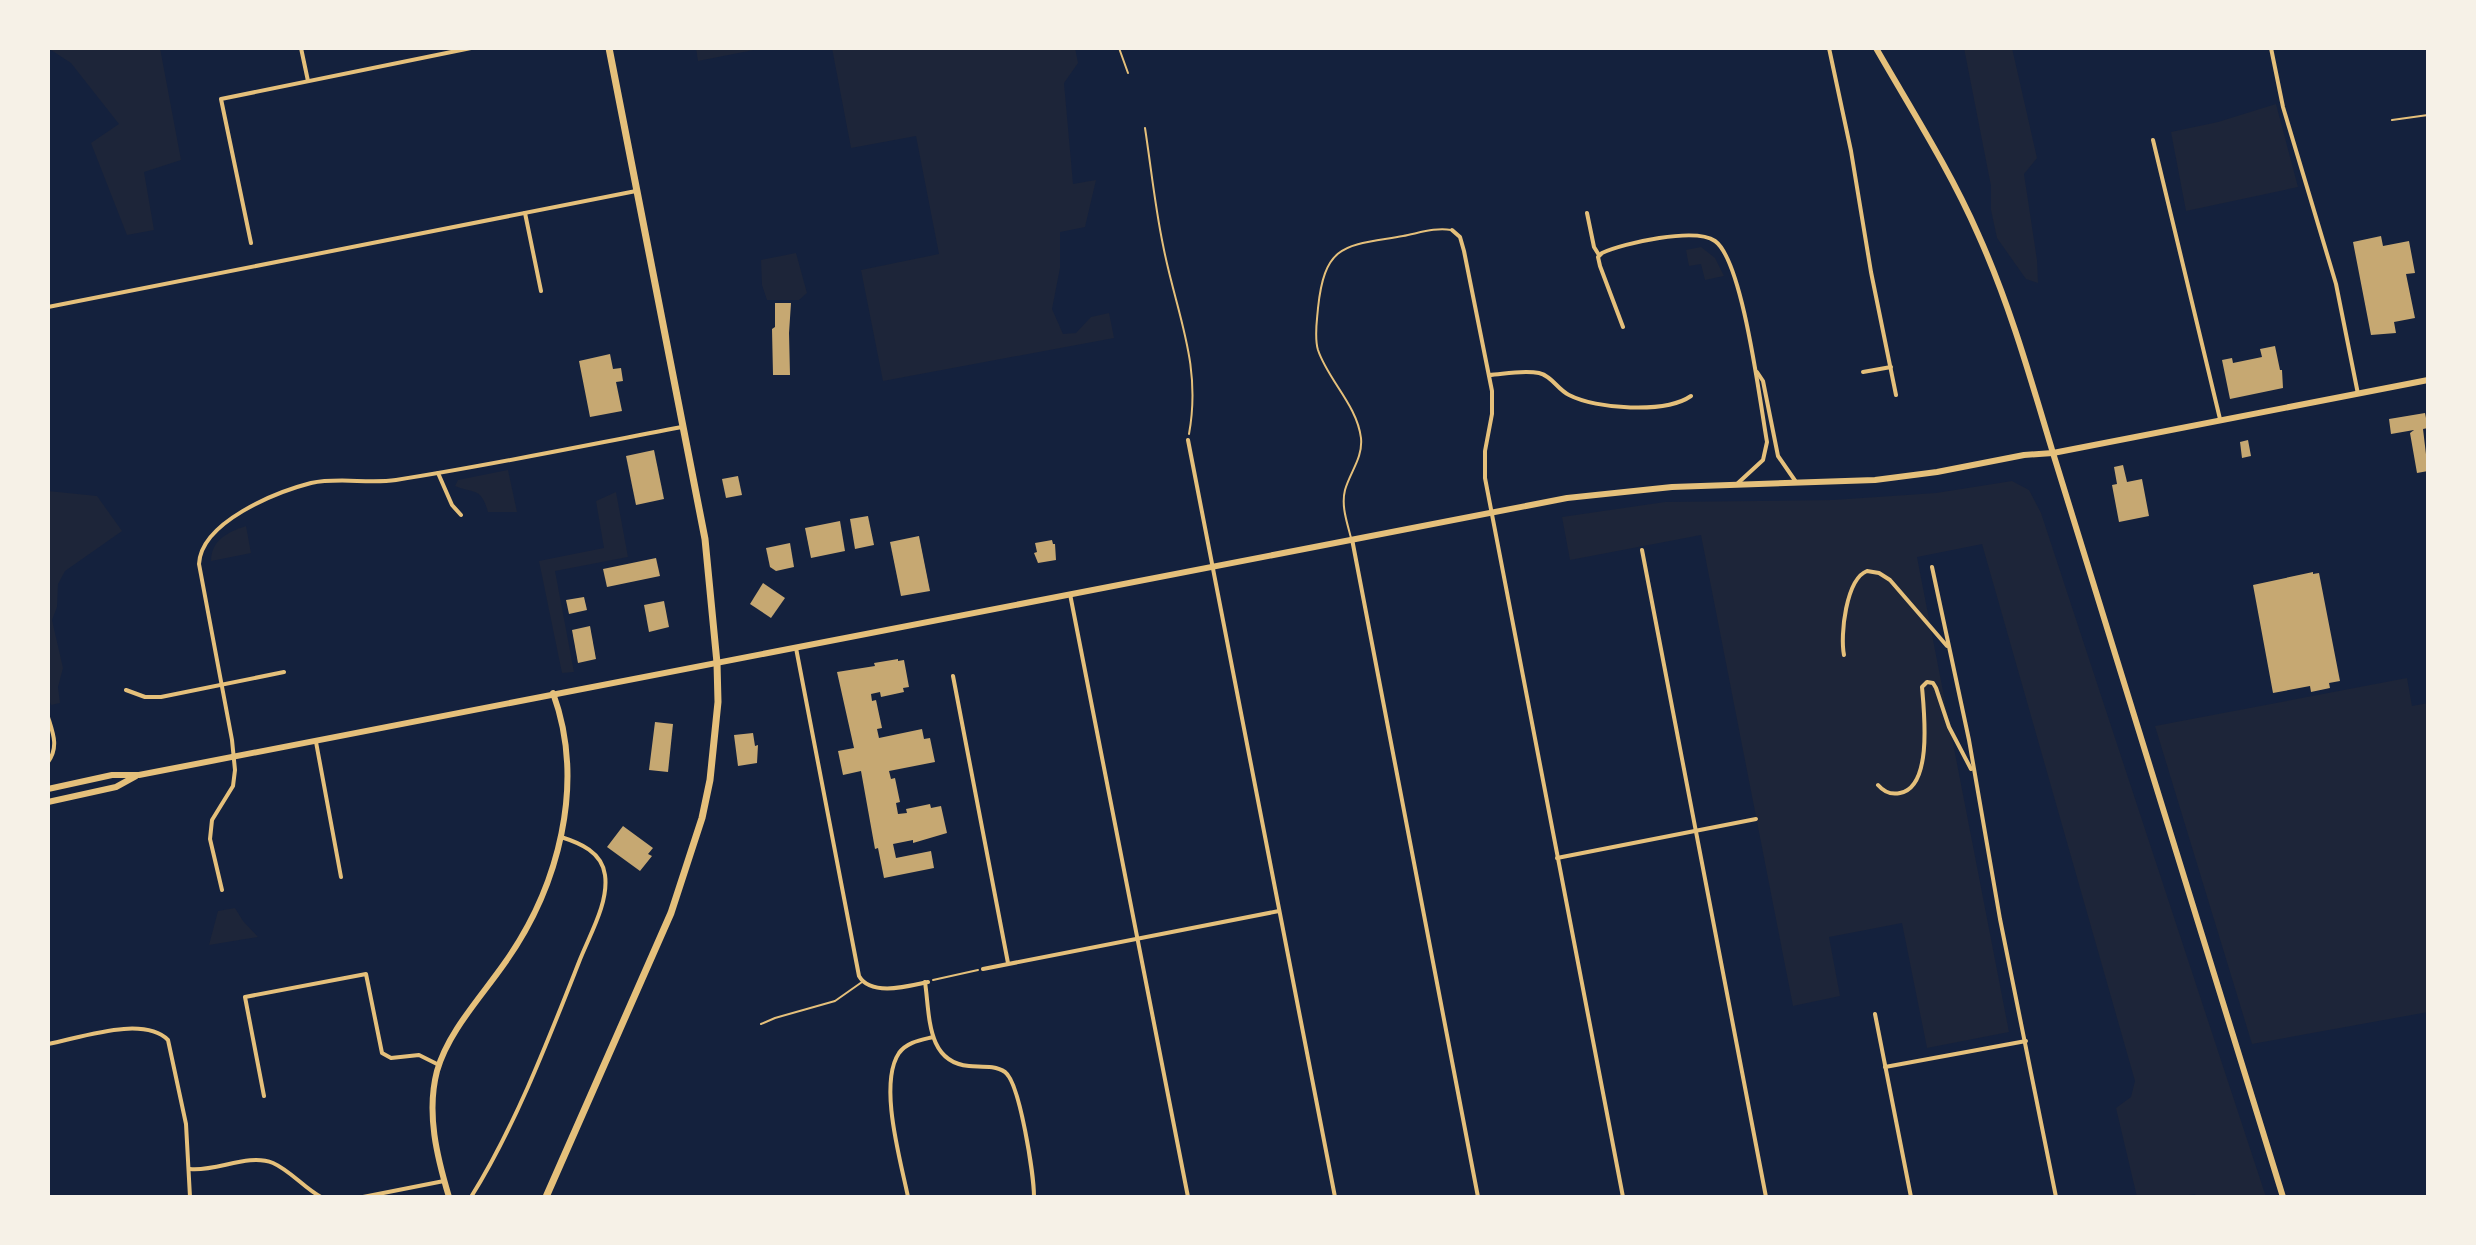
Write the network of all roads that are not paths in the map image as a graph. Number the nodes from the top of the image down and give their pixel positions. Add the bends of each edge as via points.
1 (301, 48) edge
2 (471, 48) edge
3 (609, 48) edge
4 (1829, 48) edge
5 (1876, 48) edge
6 (2271, 48) edge
7 (308, 81) junction
8 (2428, 115) edge
9 (2392, 120) dead end
10 (2153, 140) dead end
11 (636, 191) junction
12 (525, 213) junction
13 (1587, 213) dead end
14 (1452, 230) joint
15 (251, 243) dead end
16 (1599, 255) junction
17 (541, 291) dead end
18 (48, 307) edge
19 (1623, 327) dead end
20 (1891, 367) junction
21 (1756, 370) junction
22 (1863, 372) dead end
23 (1489, 375) junction
24 (2428, 380) edge
25 (2358, 394) junction
26 (1896, 395) dead end
27 (1691, 396) dead end
28 (2220, 419) junction
29 (682, 427) junction
30 (1188, 440) road end
31 (2053, 453) junction
32 (438, 473) junction
33 (1799, 484) junction
34 (1736, 485) junction
35 (1491, 512) junction
36 (461, 515) dead end
37 (1352, 539) junction
38 (1642, 550) dead end
39 (1213, 566) junction
40 (1932, 567) dead end
41 (1070, 594) junction
42 (796, 648) junction
43 (1948, 648) junction
44 (1844, 655) dead end
45 (717, 663) junction
46 (284, 672) dead end
47 (953, 676) dead end
48 (222, 686) junction
49 (126, 690) dead end
50 (553, 693) junction
51 (48, 717) edge
52 (315, 740) junction
53 (234, 755) junction
54 (48, 762) edge
55 (1974, 773) junction
56 (139, 775) junction
57 (1878, 785) dead end
58 (48, 789) edge
59 (48, 802) edge
60 (1756, 819) dead end
61 (1697, 830) junction
62 (561, 837) junction
63 (1557, 858) junction
64 (341, 877) dead end
65 (222, 890) dead end
66 (1279, 911) junction
67 (1138, 939) junction
68 (1008, 963) junction
69 (983, 969) road end
70 (862, 982) junction
71 (1875, 1014) dead end
72 (761, 1024) dead end
73 (933, 1037) junction
74 (2026, 1041) junction
75 (48, 1044) edge
76 (439, 1065) junction
77 (1885, 1067) junction
78 (264, 1096) dead end
79 (190, 1169) junction
80 (444, 1181) junction
81 (190, 1197) edge
82 (321, 1197) edge
83 (363, 1197) edge
84 (449, 1197) edge
85 (471, 1197) edge
86 (546, 1197) edge
87 (908, 1197) edge
88 (1034, 1197) edge
89 (1188, 1197) edge
90 (1335, 1197) edge
91 (1478, 1197) edge
92 (1623, 1197) edge
93 (1766, 1197) edge
94 (1911, 1197) edge
95 (2056, 1197) edge
96 (2283, 1197) edge

1 - 7 street
2 - 7 street
3 - 11 main road
4 - 20 street
5 - 31 main road via 1979,236
6 - 25 street via 2283,107 2330,261
7 - 15 street via 221,99
8 - 9 lane
10 - 28 street
11 - 12 street
11 - 29 main road
12 - 17 street
12 - 18 street
13 - 16 street
14 - 23 street via 1464,251
14 - 37 lane via 1353,246 1332,258 1324,273 1317,348 1361,438 1344,497
16 - 19 street
16 - 21 street via 1683,235 1715,241 1737,281
20 - 22 street
20 - 26 street
21 - 33 street via 1763,381 1779,460
21 - 34 street via 1767,449 1759,465
23 - 27 street via 1540,373 1570,396 1629,408
23 - 35 street via 1493,405 1485,478
24 - 25 main road
25 - 28 main road
28 - 31 main road
29 - 32 street
29 - 45 main road via 705,539
30 - 39 street
31 - 33 main road via 1895,478
31 - 96 main road
32 - 36 street
32 - 48 street via 306,485 222,524 200,553 199,564
33 - 34 main road
34 - 35 main road via 1618,491
35 - 37 main road
35 - 63 street
37 - 39 main road
37 - 91 street
38 - 61 street
39 - 41 main road
39 - 66 street
40 - 43 street
41 - 42 main road
41 - 67 street
42 - 45 main road
42 - 70 street
43 - 44 street via 1890,580 1870,570 1859,575 1852,589 1842,630
43 - 55 street
45 - 50 main road
45 - 86 main road via 712,770 687,868
46 - 48 street
47 - 68 street
48 - 49 street via 152,698
48 - 53 street
50 - 52 main road
50 - 62 main road via 566,754
51 - 54 street via 54,753
52 - 53 main road
52 - 64 street
53 - 56 main road
53 - 65 street via 235,778 212,820 210,839
55 - 57 street via 1936,688 1927,682 1922,687 1925,719 1918,779 1900,793
55 - 74 street
56 - 58 main road via 112,775
56 - 59 main road via 116,787
60 - 61 street
61 - 63 street
61 - 93 street
62 - 76 main road via 532,921 451,1039
62 - 85 street via 600,860 605,880 602,903 554,1024
63 - 92 street
66 - 67 street
66 - 90 street
67 - 68 street
67 - 89 street
68 - 69 street
70 - 72 lane via 835,1001
70 - 73 street via 875,988 926,982
71 - 77 street
73 - 87 street via 903,1049 895,1062 892,1107
73 - 88 street via 947,1060 999,1069 1013,1081
74 - 77 street
74 - 95 street
75 - 79 street via 131,1028 161,1033 174,1057
76 - 78 street via 419,1055 391,1058 382,1053 366,974 245,997
76 - 80 main road via 431,1111
77 - 94 street
79 - 81 street
79 - 82 street via 268,1161
80 - 83 street
80 - 84 main road

